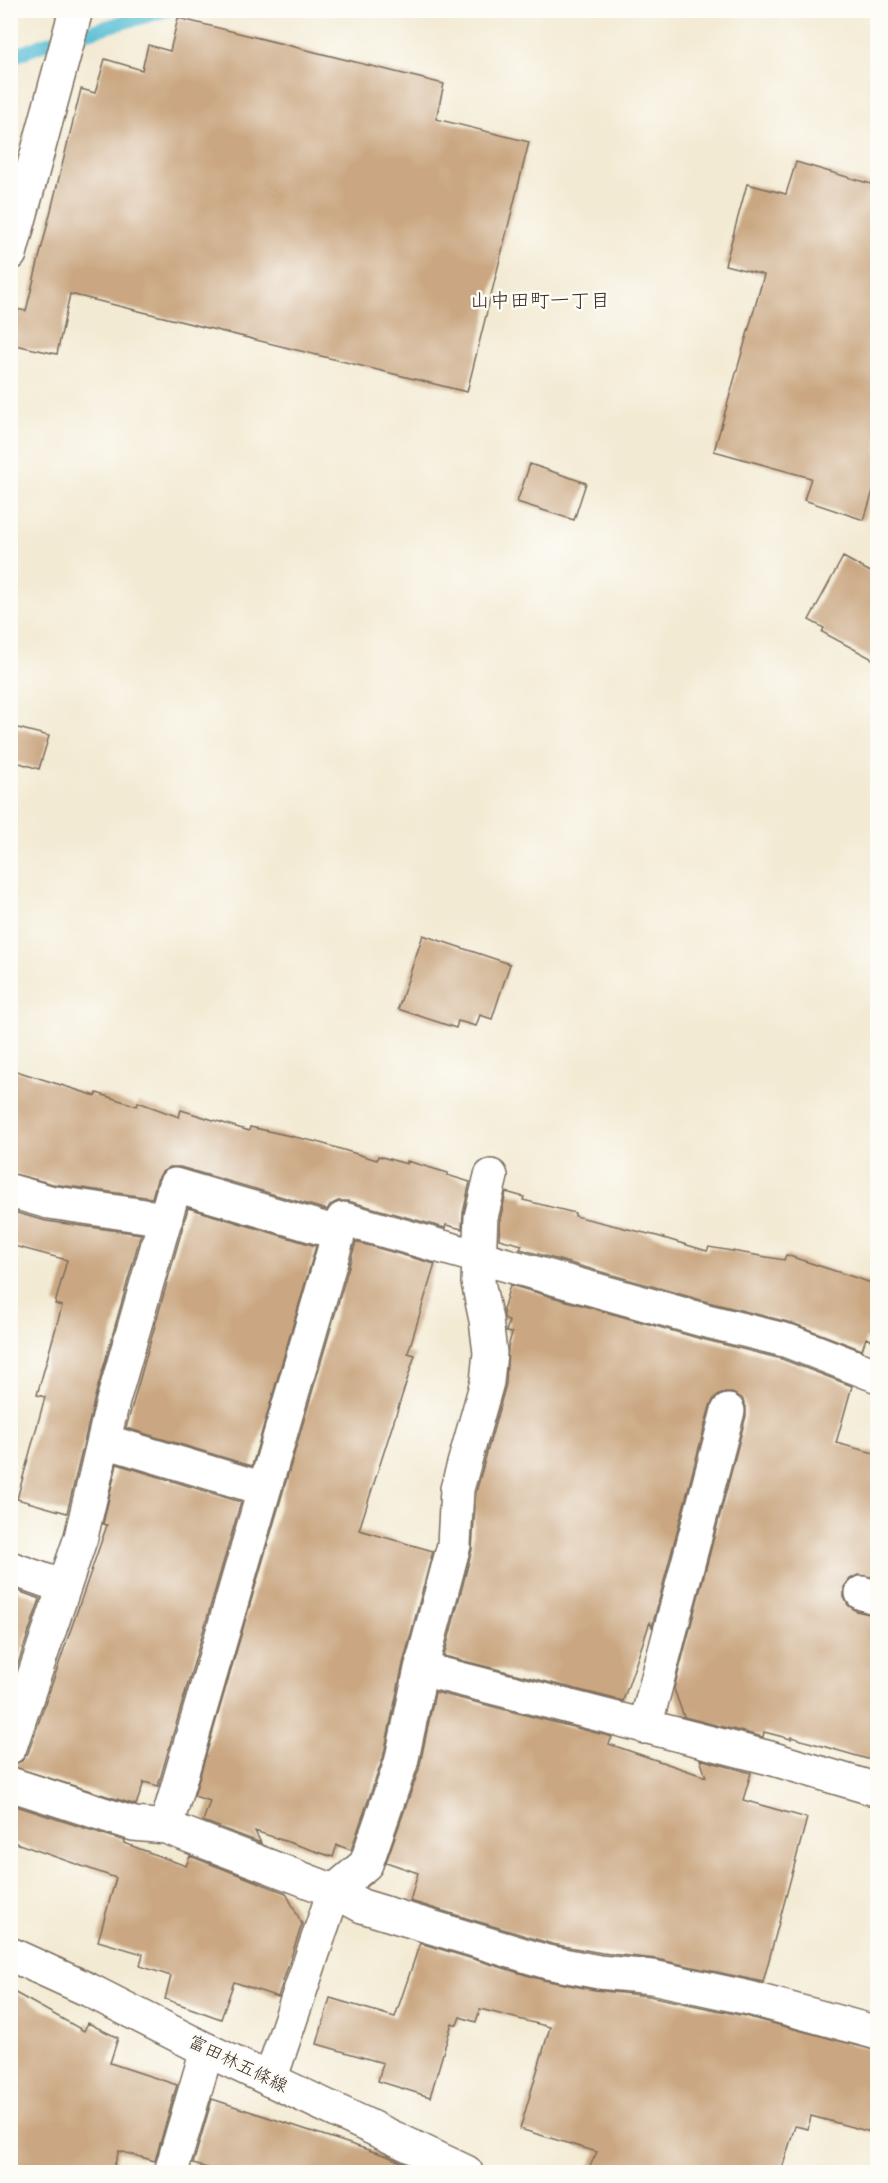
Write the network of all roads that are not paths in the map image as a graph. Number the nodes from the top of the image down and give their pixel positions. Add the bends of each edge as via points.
1 (76, 10) edge
2 (10, 254) edge
3 (491, 1176) dead end
4 (10, 1191) edge
5 (166, 1219) junction
6 (338, 1233) junction
7 (479, 1257) junction
8 (878, 1376) edge
9 (728, 1411) dead end
10 (105, 1441) junction
11 (264, 1489) junction
12 (10, 1568) edge
13 (64, 1587) junction
14 (421, 1670) junction
15 (645, 1727) junction
16 (10, 1747) edge
17 (10, 1784) edge
18 (878, 1790) edge
19 (166, 1827) junction
20 (334, 1891) junction
21 (10, 1954) edge
22 (878, 2033) edge
23 (207, 2050) junction
24 (270, 2079) junction
25 (171, 2172) edge
26 (466, 2172) edge

1 - 2 street
3 - 7 street via 481,1217
4 - 5 street via 49,1202
5 - 6 street via 175,1185
5 - 10 street
6 - 7 street via 343,1219
6 - 11 street
7 - 8 street via 788,1341
7 - 14 street via 478,1282 490,1353 487,1382 457,1489 454,1545
9 - 15 street
10 - 11 street
10 - 13 street
11 - 19 street
12 - 13 street
13 - 16 street
14 - 15 street
14 - 20 street via 401,1763 366,1864
15 - 18 street
17 - 19 street via 134,1824
19 - 20 street
20 - 22 street via 362,1906 547,1962 652,1977
20 - 24 street
21 - 23 street, 富田林五條線
23 - 24 street, 富田林五條線
23 - 25 street
24 - 26 street, 富田林五條線

